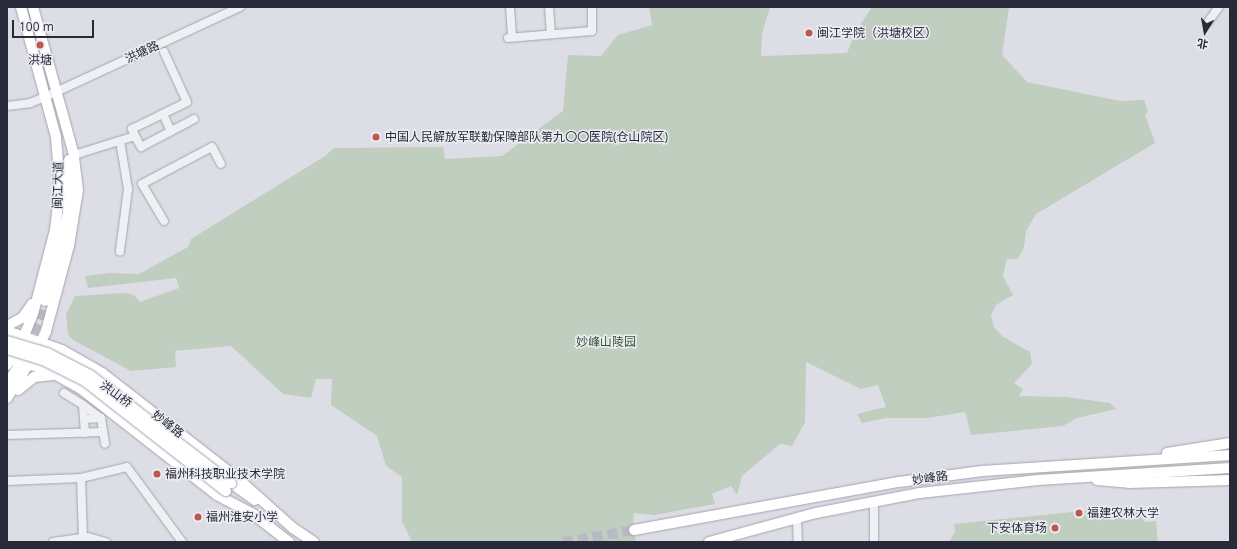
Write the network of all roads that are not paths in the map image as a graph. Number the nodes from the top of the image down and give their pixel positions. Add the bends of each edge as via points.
1 (21, 7) edge
2 (33, 7) edge
3 (240, 7) edge
4 (510, 7) edge
5 (549, 7) edge
6 (592, 7) edge
7 (1219, 7) edge
8 (1208, 22) dead end
9 (551, 34) junction
10 (164, 52) dead end
11 (57, 91) junction
12 (45, 96) junction
13 (7, 106) edge
14 (163, 114) junction
15 (65, 119) junction
16 (194, 119) dead end
17 (171, 131) junction
18 (135, 136) junction
19 (56, 137) junction
20 (120, 141) junction
21 (74, 155) junction
22 (221, 164) dead end
23 (164, 221) dead end
24 (120, 251) dead end
25 (41, 282) junction
26 (7, 326) edge
27 (7, 331) edge
28 (24, 336) junction
29 (7, 341) edge
30 (42, 342) junction
31 (11, 360) edge
32 (29, 364) junction
33 (55, 375) junction
34 (7, 378) edge
35 (7, 384) edge
36 (64, 393) dead end
37 (7, 398) edge
38 (7, 404) edge
39 (83, 405) junction
40 (101, 418) junction
41 (84, 419) junction
42 (103, 432) junction
43 (85, 433) junction
44 (7, 435) edge
45 (1230, 443) edge
46 (105, 444) dead end
47 (1230, 455) edge
48 (1155, 458) junction
49 (1230, 468) edge
50 (1074, 477) junction
51 (81, 478) junction
52 (1230, 480) edge
53 (7, 481) edge
54 (228, 487) junction
55 (874, 501) junction
56 (253, 514) junction
57 (797, 518) junction
58 (293, 528) junction
59 (634, 530) tunnel mouth
60 (83, 537) junction
61 (54, 542) edge
62 (106, 542) edge
63 (181, 542) edge
64 (289, 542) edge
65 (314, 542) edge
66 (709, 542) edge
67 (798, 542) edge
68 (874, 542) edge

1 - 12 main road, 闽江大道
2 - 11 main road
3 - 11 street, 洪塘路
4 - 9 street via 510,38
5 - 9 street
6 - 9 street via 592,31
7 - 8 street
10 - 14 street via 187,102
11 - 12 street, 洪塘路
11 - 15 main road
12 - 13 street, 洪塘路 via 30,103
12 - 19 main road, 闽江大道
14 - 17 street
14 - 18 street via 132,129
15 - 19 main road via 70,173 68,213 44,301 66,200 66,168
15 - 21 main road
16 - 17 street
17 - 18 street via 141,147
18 - 20 street
19 - 25 main road, 闽江大道 via 60,174 59,205
20 - 21 street
20 - 24 street via 128,189
21 - 30 main road via 78,190 74,224
22 - 23 street via 212,147 142,184
25 - 26 main road via 26,314
25 - 28 main road, 闽江大道
27 - 28 main road, 妙峰路
28 - 30 main road, 妙峰路
28 - 31 main road, 闽江大道
29 - 54 main road, 洪山桥, bridge via 47,353 90,375
30 - 32 main road
30 - 58 main road, 妙峰路 via 76,357 122,387 241,481
31 - 32 main road, 妙峰路
31 - 34 main road
31 - 35 main road
31 - 54 main road, bridge via 43,360 85,381
32 - 33 main road, 妙峰路
32 - 37 main road
33 - 38 main road via 39,375 28,379
33 - 56 main road, 妙峰路 via 108,408 217,495
36 - 39 street
39 - 40 street
39 - 41 street
40 - 41 street
40 - 42 street
41 - 43 street
42 - 43 street
42 - 46 street
43 - 44 street
45 - 48 main road via 1180,450
47 - 48 main road, 妙峰路
48 - 59 main road, 妙峰路 via 1024,466 958,474
49 - 50 main road, 妙峰路
50 - 52 main road via 1129,483
50 - 55 main road, 妙峰路 via 971,486
51 - 53 street
51 - 60 street
51 - 63 street via 127,467
54 - 56 main road
54 - 58 main road
55 - 57 main road, 妙峰路
55 - 68 street
56 - 64 main road, 妙峰路
57 - 66 main road, 妙峰路
57 - 67 street
58 - 65 main road, 妙峰路
60 - 61 street
60 - 62 street via 94,537

